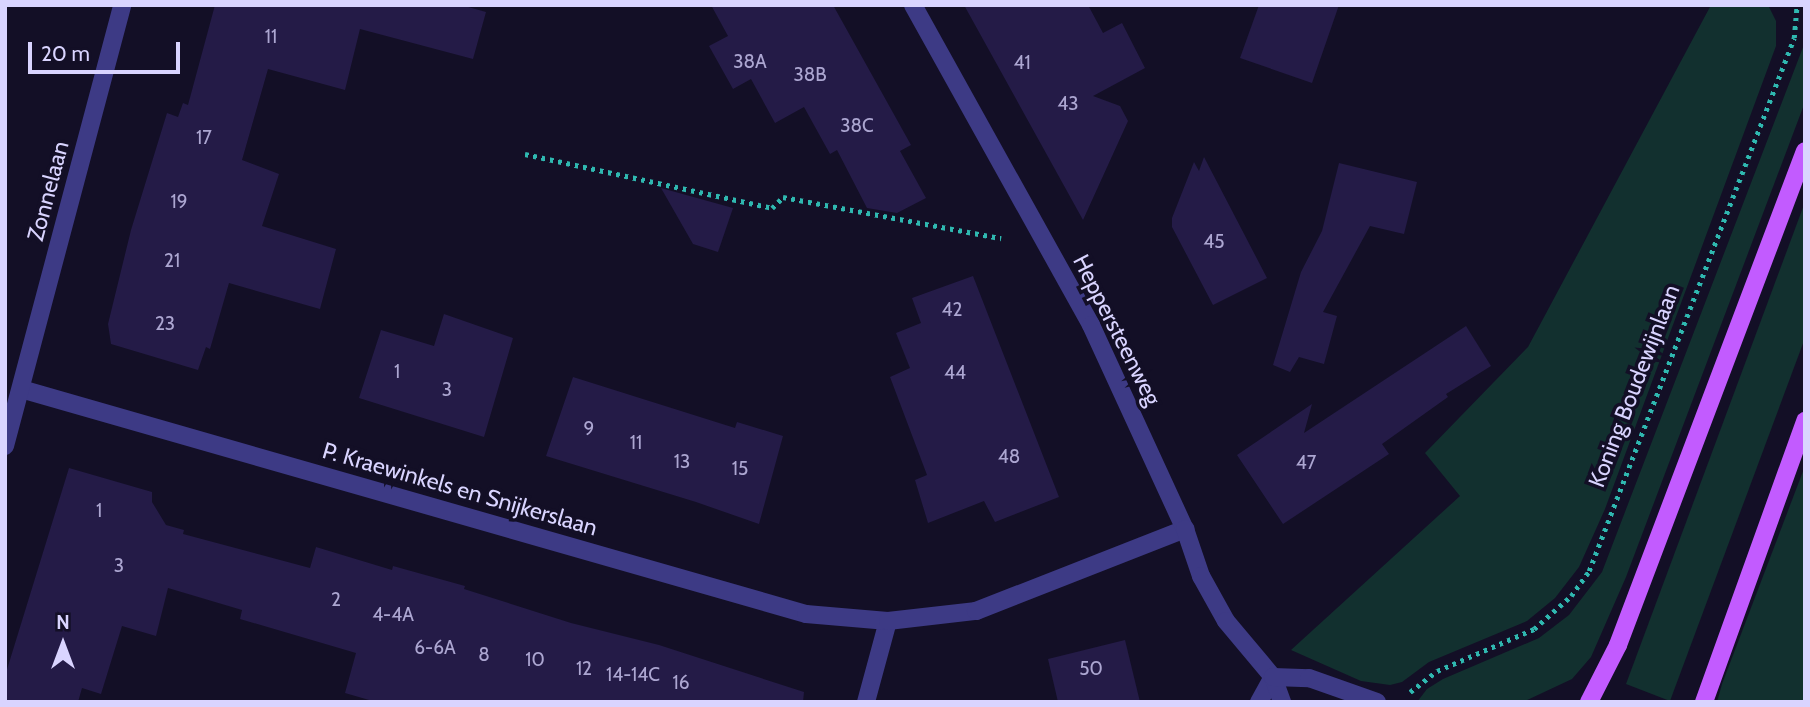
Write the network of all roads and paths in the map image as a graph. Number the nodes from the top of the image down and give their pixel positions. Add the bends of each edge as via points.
1 (122, 5) edge
2 (913, 5) edge
3 (1797, 5) edge
4 (1805, 151) edge
5 (526, 155) dead end
6 (1047, 246) junction
7 (21, 389) junction
8 (1805, 421) edge
9 (5, 446) edge
10 (1185, 529) junction
11 (888, 621) junction
12 (1273, 677) junction
13 (1406, 697) dead end
14 (866, 702) edge
15 (1259, 702) edge
16 (1282, 702) edge
17 (1377, 702) edge
18 (1589, 702) edge
19 (1704, 702) edge

1 - 7 street, Zonnelaan
2 - 6 street, Heppersteenweg
3 - 13 path, Koning Boudewijnlaan via 1794,38 1589,571 1571,596 1534,629 1437,671
4 - 18 main road via 1618,645
5 - 6 path via 772,208 783,197
6 - 10 street, Heppersteenweg via 1091,325
7 - 9 street, Zonnelaan
7 - 11 street, P. Kraewinkels en Snijkerslaan via 806,614
8 - 19 main road
10 - 11 street, P. Kraewinkels en Snijkerslaan via 976,611
10 - 12 street, Heppersteenweg via 1201,576 1226,621
11 - 14 street
12 - 15 street
12 - 16 street, Heppersteenweg
12 - 17 street via 1316,679

